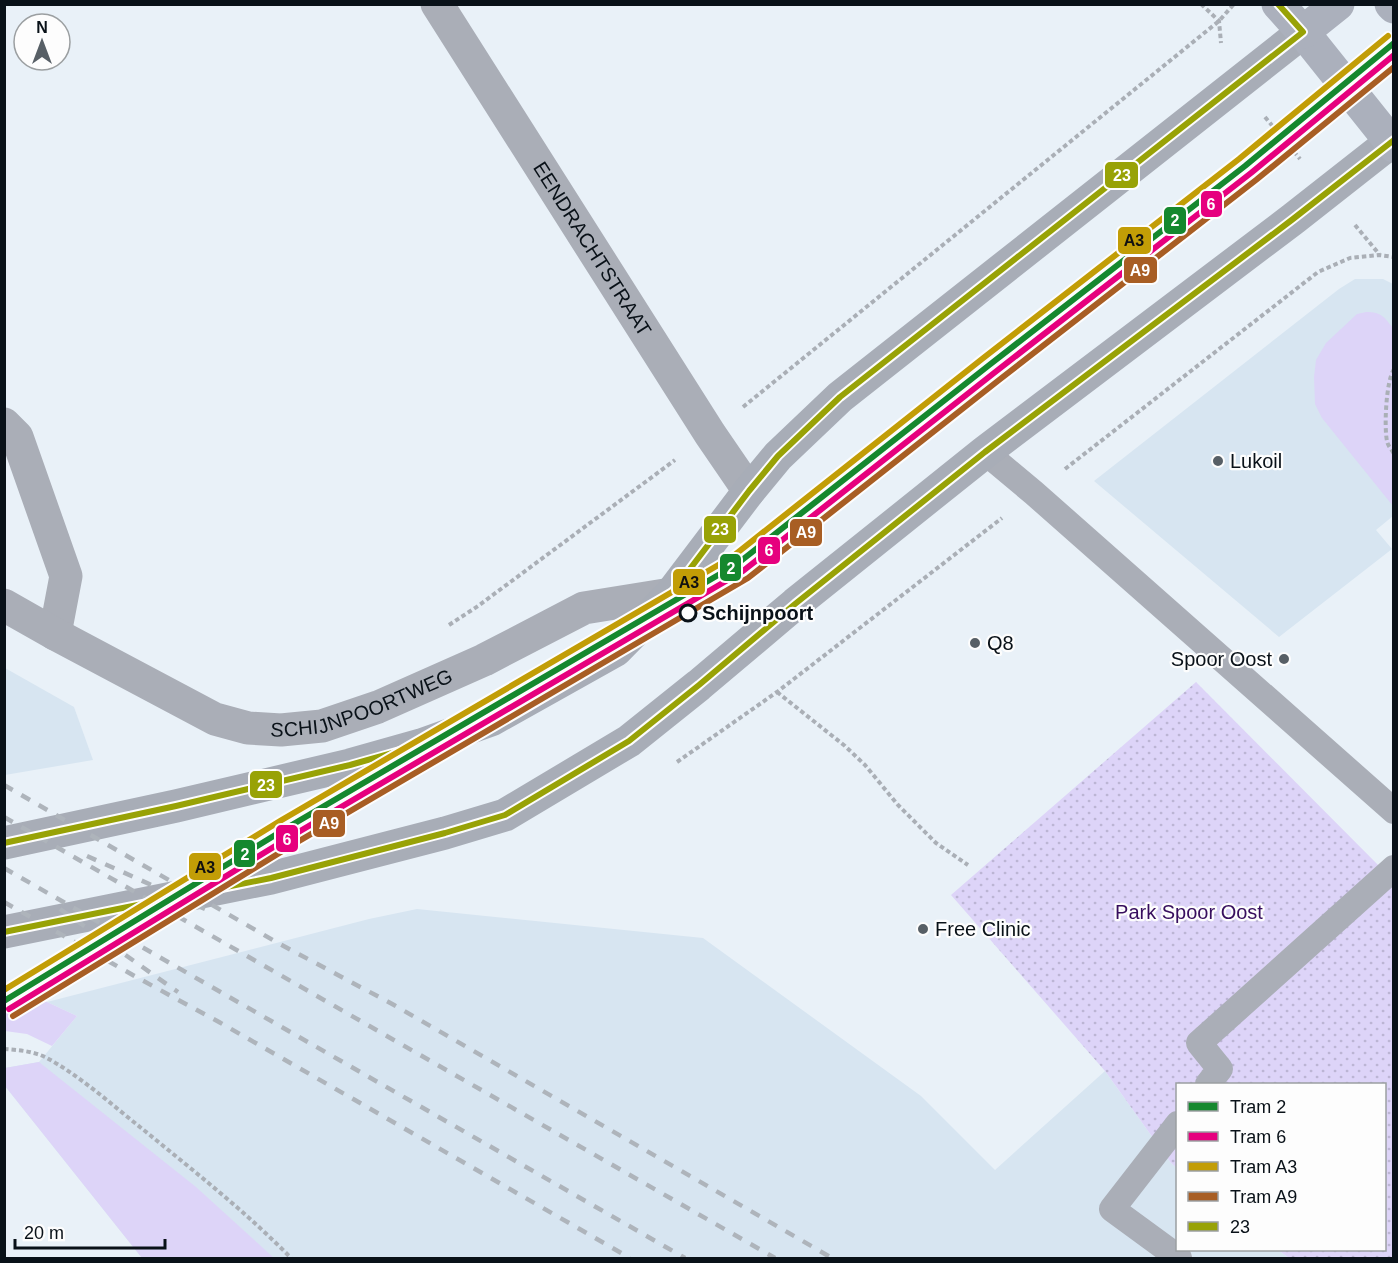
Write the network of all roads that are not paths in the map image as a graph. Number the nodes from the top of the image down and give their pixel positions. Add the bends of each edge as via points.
1 (437, 4) edge
2 (1278, 4) edge
3 (1338, 4) edge
4 (1303, 32) junction
5 (1393, 143) edge
6 (4, 424) edge
7 (985, 452) junction
8 (749, 490) junction
9 (671, 594) junction
10 (4, 605) edge
11 (55, 634) junction
12 (1394, 811) edge
13 (4, 843) edge
14 (1394, 868) edge
15 (4, 932) edge
16 (1209, 1083) edge
17 (1176, 1127) edge
18 (1179, 1258) edge

1 - 8 street, EENDRACHTSTRAAT
2 - 4 main road
3 - 4 main road
4 - 5 main road
4 - 8 street via 840,397 778,456
5 - 7 street
6 - 11 street via 17,437 66,576
7 - 12 lane
7 - 15 street via 629,741 505,815 271,878
8 - 9 street
9 - 11 street, SCHIJNPOORTWEG via 584,608 484,660 378,707 322,726 281,730 248,728 215,719
9 - 13 street via 616,650 491,720 350,765
10 - 11 street, SCHIJNPOORTWEG
14 - 16 lane via 1199,1043 1220,1069
17 - 18 lane via 1112,1209

